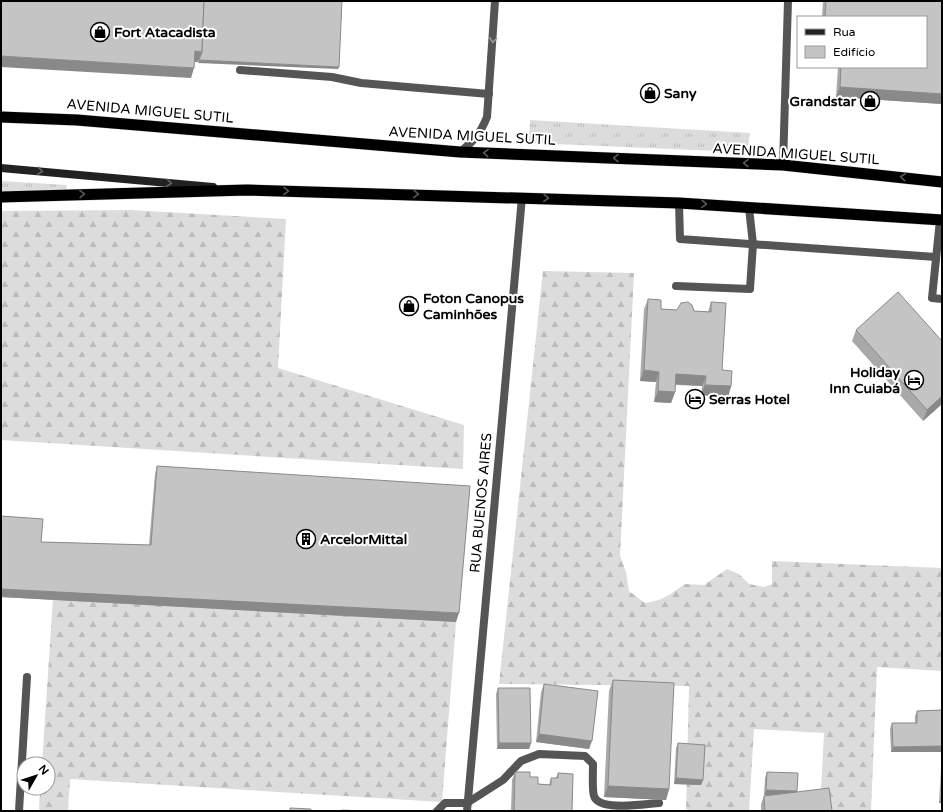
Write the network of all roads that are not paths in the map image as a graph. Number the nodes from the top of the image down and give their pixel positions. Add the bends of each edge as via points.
1 (495, 1) edge
2 (788, 1) edge
3 (240, 70) dead end
4 (489, 94) junction
5 (1, 117) edge
6 (460, 152) junction
7 (783, 165) junction
8 (1, 168) edge
9 (942, 182) edge
10 (247, 190) junction
11 (1, 197) edge
12 (522, 197) junction
13 (679, 203) junction
14 (749, 208) junction
15 (941, 220) edge
16 (753, 244) junction
17 (936, 256) junction
18 (676, 286) dead end
19 (942, 299) edge
20 (27, 677) dead end
21 (659, 804) edge
22 (467, 807) edge
23 (19, 811) edge
24 (437, 811) edge

1 -> 4 street
2 - 7 street
3 - 4 street
4 - 6 street via 487,118 482,130 472,143
5 - 6 highway, AVENIDA MIGUEL SUTIL via 77,120
7 -> 6 highway, AVENIDA MIGUEL SUTIL
9 -> 7 highway, AVENIDA MIGUEL SUTIL
8 -> 10 main road
11 -> 10 highway
10 -> 12 highway
12 -> 13 highway
12 - 22 street, RUA BUENOS AIRES
13 -> 14 highway
13 - 16 street via 680,238
14 - 15 highway
14 - 16 street
15 - 17 street
16 - 17 street
16 - 18 street via 750,289
17 - 19 street via 932,298
20 - 23 street
21 - 22 street via 610,807 598,802 594,796 593,764 585,756 539,754 521,761 503,780
22 - 24 street via 446,803

